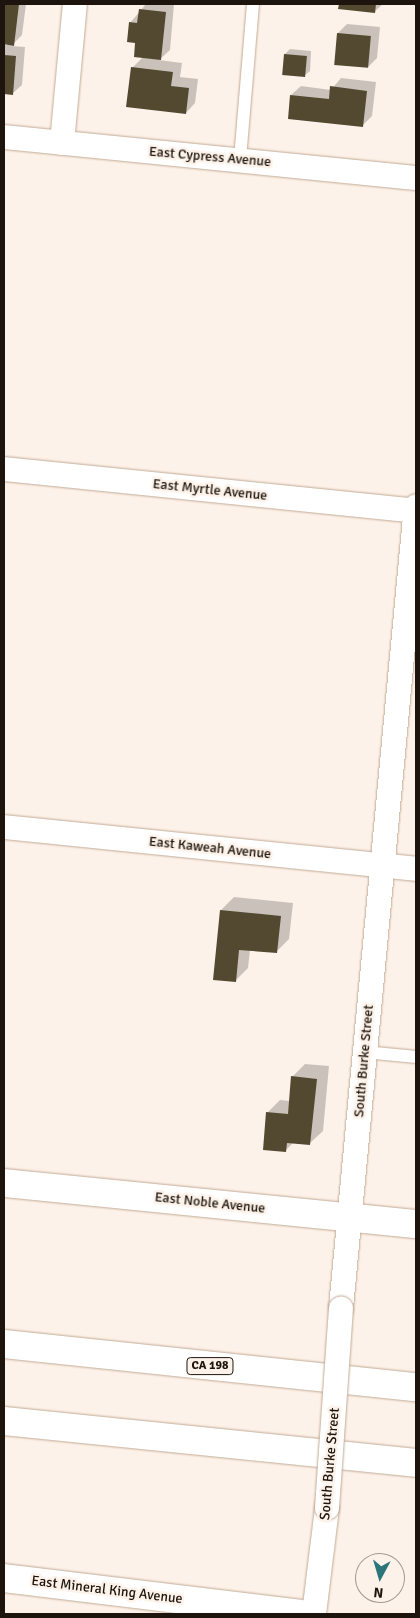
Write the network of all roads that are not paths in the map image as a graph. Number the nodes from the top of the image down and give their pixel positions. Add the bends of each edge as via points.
1 (75, 4) edge
2 (253, 4) edge
3 (4, 137) edge
4 (62, 143) junction
5 (240, 159) junction
6 (416, 178) edge
7 (4, 469) edge
8 (416, 510) edge
9 (4, 827) edge
10 (382, 866) junction
11 (416, 869) edge
12 (365, 1052) junction
13 (416, 1057) edge
14 (4, 1183) edge
15 (350, 1217) junction
16 (416, 1224) edge
17 (4, 1344) edge
18 (416, 1387) edge
19 (4, 1421) edge
20 (416, 1464) edge
21 (4, 1578) edge
22 (300, 1614) edge
23 (314, 1614) edge

1 - 4 street
2 - 5 lane
3 - 4 street, East Cypress Avenue
4 - 5 street, East Cypress Avenue
5 - 6 street, East Cypress Avenue
7 - 8 street, East Myrtle Avenue
8 - 10 street, South Burke Street
9 - 10 street, East Kaweah Avenue
10 - 11 street, East Kaweah Avenue
10 - 12 street, South Burke Street
12 - 13 lane
12 - 15 street, South Burke Street
14 - 15 main road, East Noble Avenue
15 - 16 main road, East Noble Avenue
15 - 23 street, South Burke Street, bridge via 327,1508
17 - 18 main road, CA 198
19 - 20 main road
21 - 22 main road, East Mineral King Avenue

